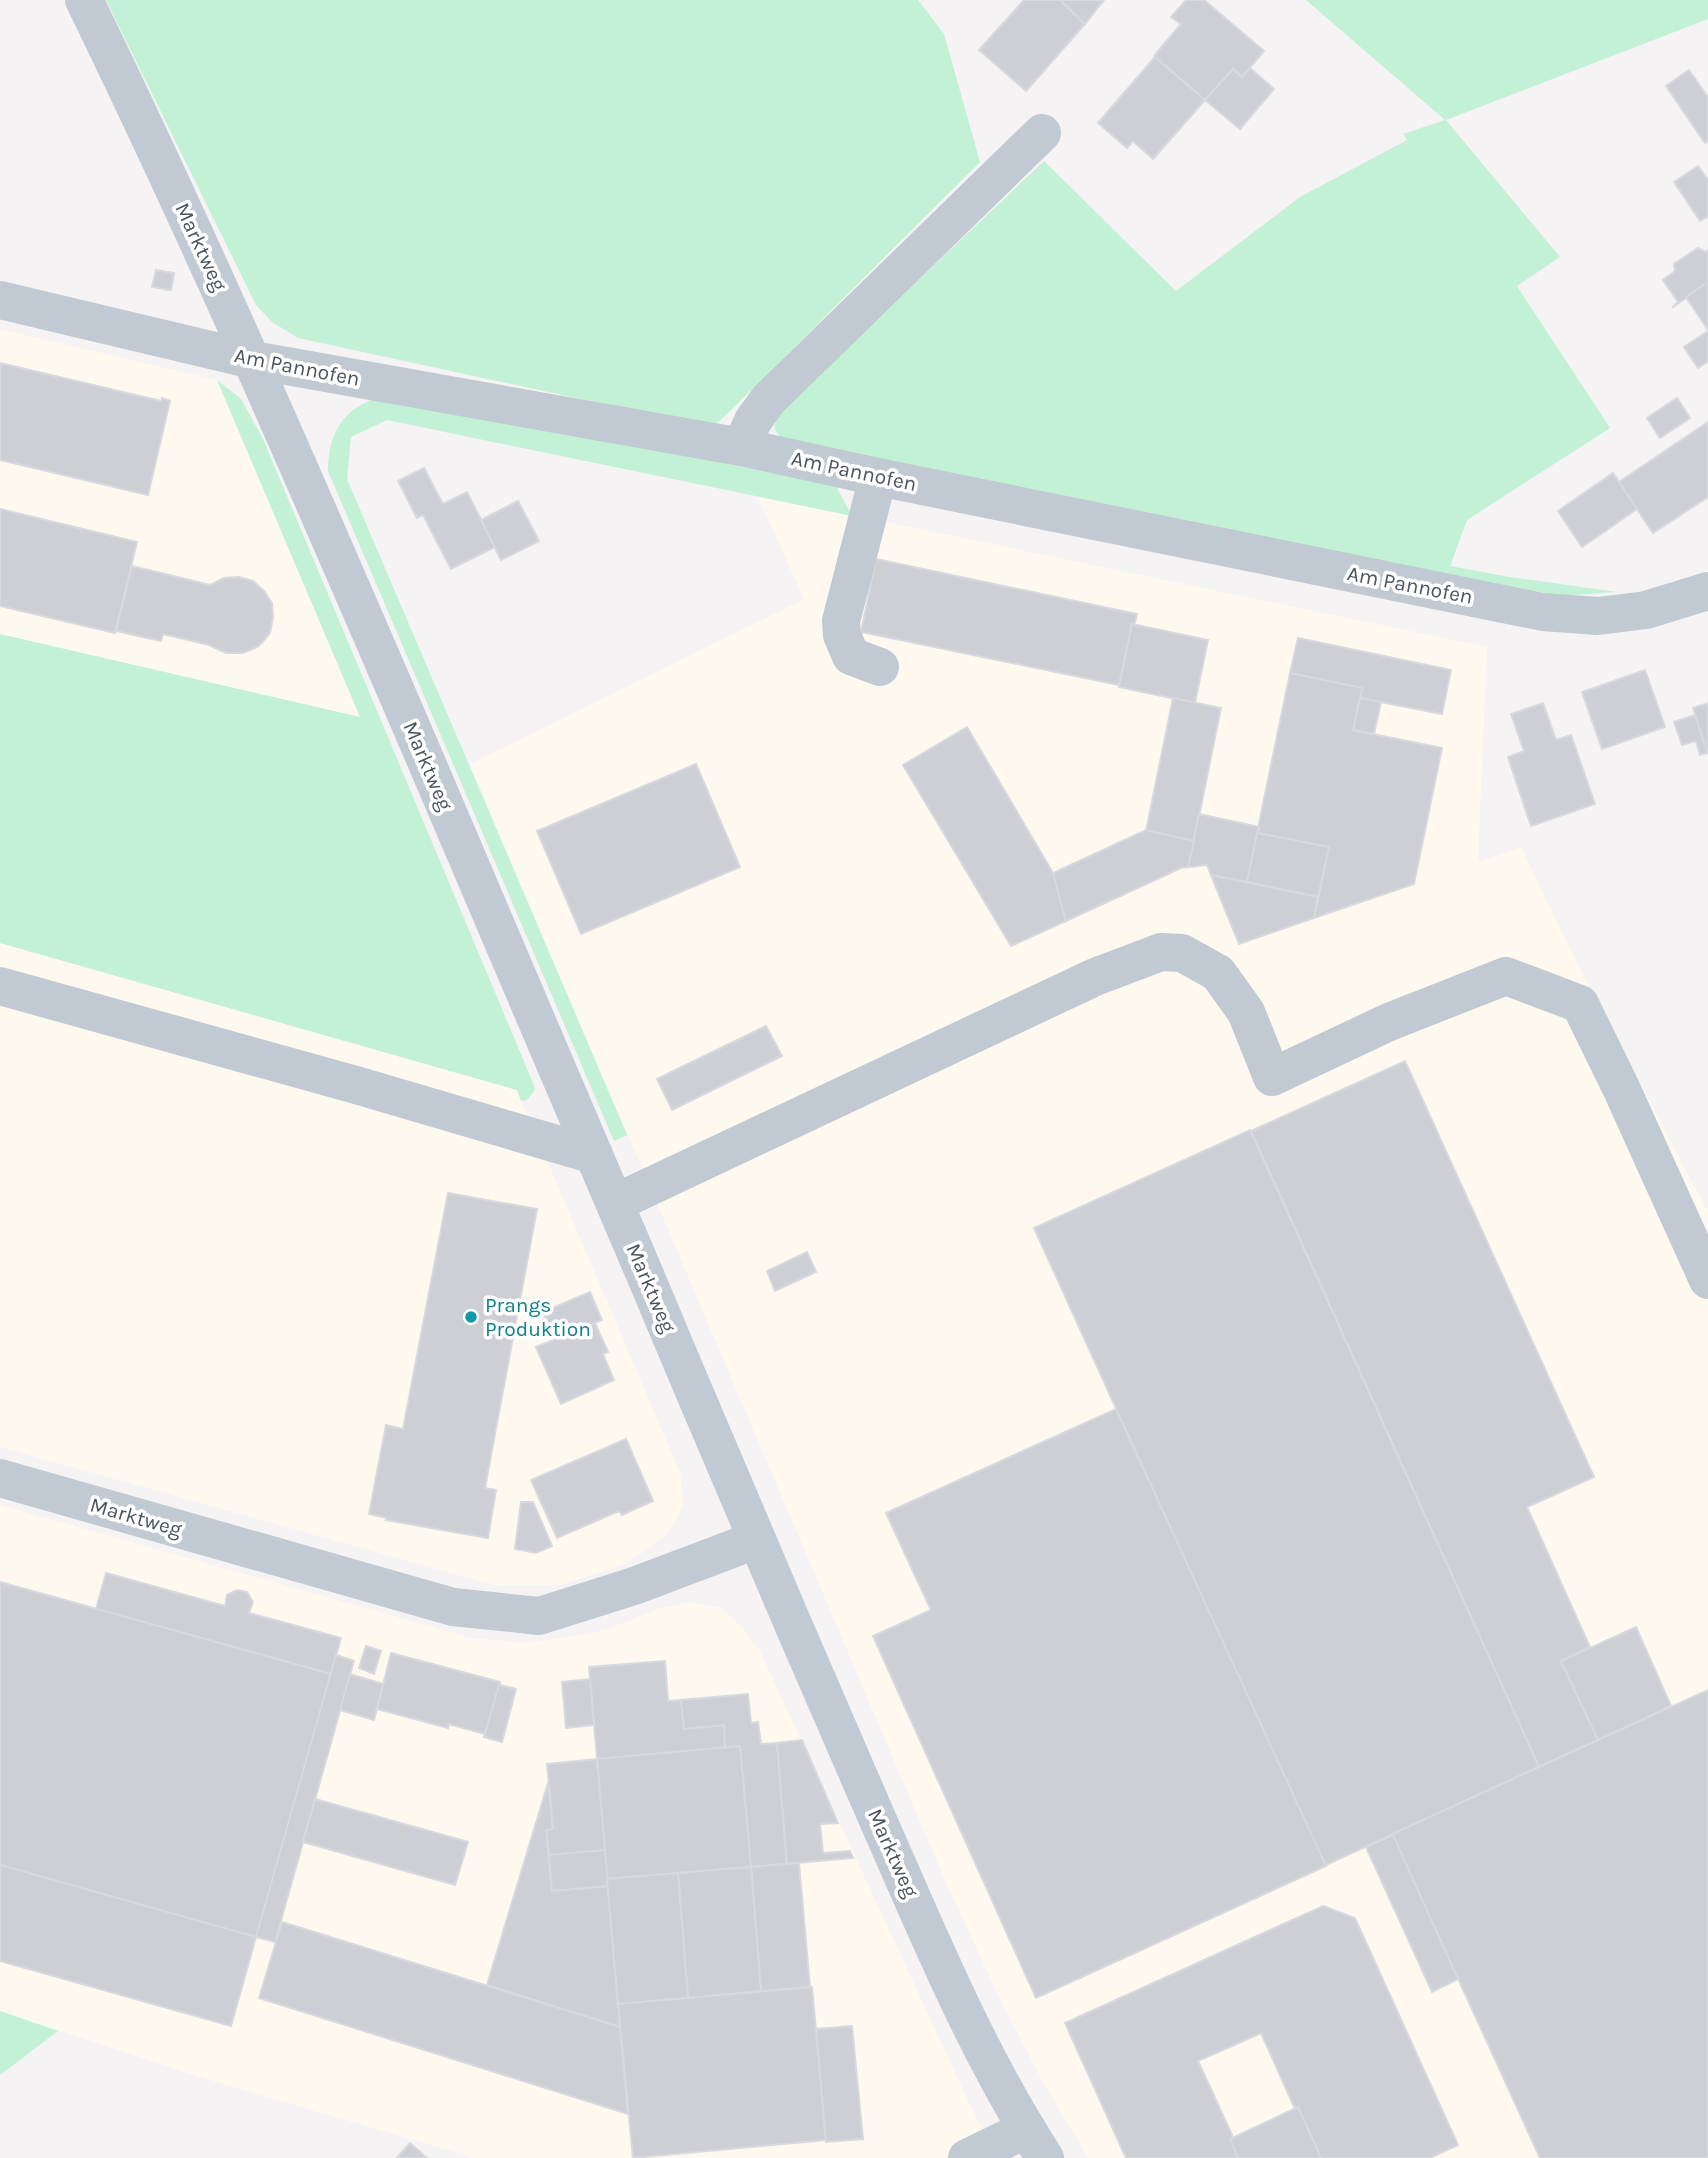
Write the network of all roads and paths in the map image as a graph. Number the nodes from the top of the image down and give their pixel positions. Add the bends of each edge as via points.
1 (84, 0) edge
2 (1042, 133) dead end
3 (0, 300) edge
4 (253, 360) junction
5 (741, 447) junction
6 (877, 477) junction
7 (1708, 591) edge
8 (880, 667) dead end
9 (0, 986) edge
10 (594, 1155) junction
11 (615, 1203) junction
12 (1708, 1280) edge
13 (0, 1478) edge
14 (756, 1540) junction
15 (1036, 2144) edge
16 (967, 2158) edge

1 - 4 street, Marktweg
2 - 5 street via 768,400
3 - 4 street, Am Pannofen
4 - 5 street, Am Pannofen
4 - 10 street, Marktweg
5 - 6 street, Am Pannofen
6 - 7 street, Am Pannofen via 1543,612 1598,616 1634,612
6 - 8 street via 841,621 851,656
9 - 10 street
10 - 11 street, Marktweg
11 - 12 street via 1096,977 1161,952 1182,953 1218,973 1246,1012 1272,1077 1389,1022 1506,976 1580,1004
11 - 14 street, Marktweg
13 - 14 street, Marktweg via 453,1607 539,1616
14 - 15 street, Marktweg via 967,2019
15 - 16 street

